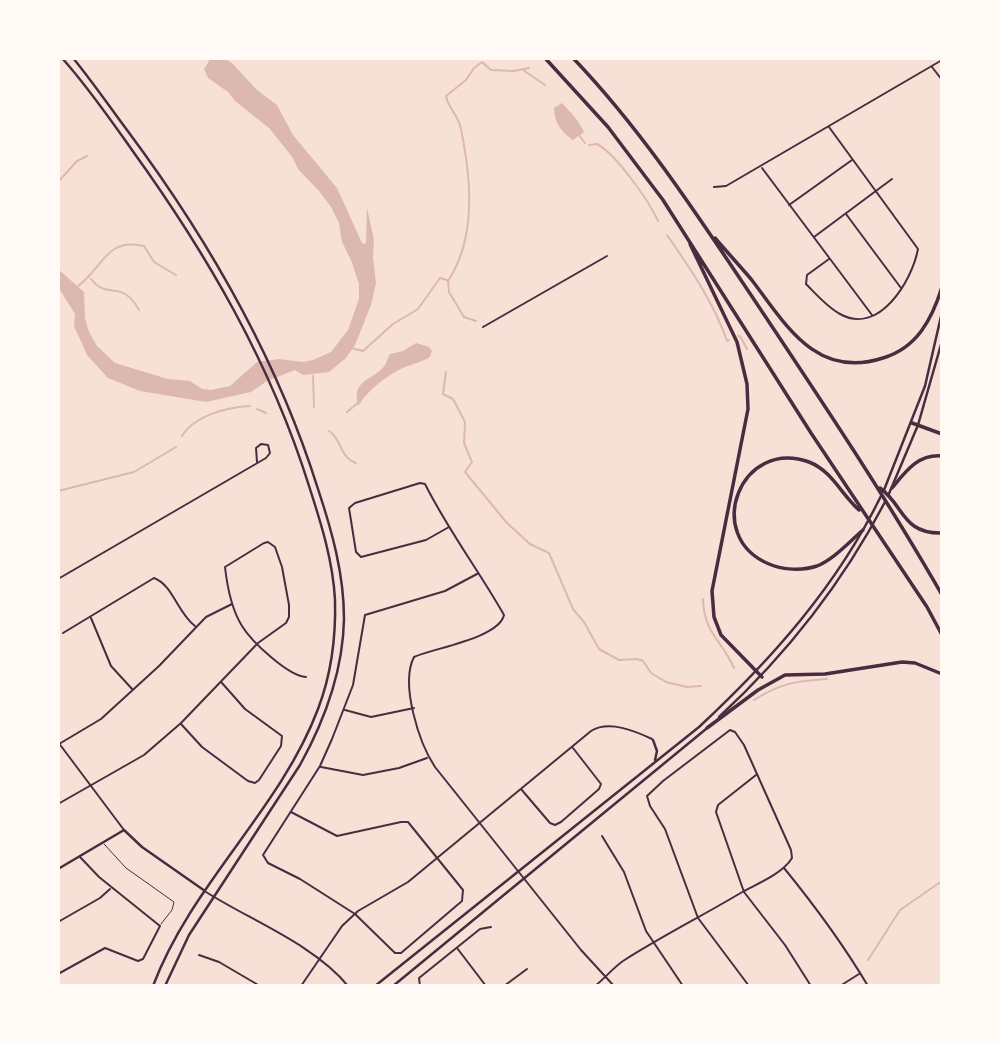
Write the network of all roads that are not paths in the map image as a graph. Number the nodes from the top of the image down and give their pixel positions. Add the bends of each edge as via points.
1 (62, 58) edge
2 (73, 58) edge
3 (545, 58) edge
4 (573, 58) edge
5 (942, 60) edge
6 (931, 66) junction
7 (942, 80) edge
8 (830, 127) junction
9 (853, 159) junction
10 (761, 167) junction
11 (891, 179) dead end
12 (714, 187) dead end
13 (876, 190) junction
14 (789, 205) junction
15 (845, 213) junction
16 (704, 226) junction
17 (686, 236) junction
18 (813, 237) junction
19 (607, 256) dead end
20 (829, 259) junction
21 (942, 287) edge
22 (902, 289) junction
23 (942, 312) edge
24 (872, 316) junction
25 (483, 327) dead end
26 (942, 341) edge
27 (912, 422) junction
28 (918, 425) junction
29 (942, 434) edge
30 (942, 456) edge
31 (257, 462) junction
32 (878, 487) junction
33 (892, 488) junction
34 (864, 514) junction
35 (449, 527) junction
36 (863, 530) junction
37 (942, 533) edge
38 (478, 573) junction
39 (58, 579) edge
40 (942, 595) edge
41 (233, 604) junction
42 (91, 617) junction
43 (197, 627) junction
44 (63, 633) dead end
45 (942, 635) edge
46 (258, 643) junction
47 (755, 672) junction
48 (942, 674) edge
49 (306, 677) dead end
50 (762, 677) junction
51 (222, 683) junction
52 (133, 690) junction
53 (414, 708) junction
54 (344, 709) junction
55 (181, 723) junction
56 (707, 728) junction
57 (653, 740) joint
58 (59, 743) edge
59 (572, 746) junction
60 (429, 757) junction
61 (653, 764) junction
62 (320, 766) junction
63 (757, 774) junction
64 (89, 785) junction
65 (521, 789) junction
66 (58, 804) edge
67 (291, 812) junction
68 (480, 823) junction
69 (124, 830) junction
70 (602, 836) dead end
71 (102, 842) junction
72 (79, 856) junction
73 (436, 857) junction
74 (784, 867) junction
75 (58, 869) edge
76 (519, 871) junction
77 (525, 879) junction
78 (112, 888) junction
79 (205, 891) junction
80 (744, 891) junction
81 (214, 897) junction
82 (355, 914) junction
83 (698, 918) junction
84 (58, 922) edge
85 (160, 926) junction
86 (491, 927) dead end
87 (653, 944) junction
88 (456, 947) junction
89 (200, 955) dead end
90 (318, 960) junction
91 (527, 969) dead end
92 (58, 974) edge
93 (860, 974) junction
94 (606, 978) junction
95 (153, 986) edge
96 (165, 986) edge
97 (260, 986) edge
98 (301, 986) edge
99 (348, 986) edge
100 (375, 986) edge
101 (393, 986) edge
102 (420, 986) edge
103 (486, 986) edge
104 (505, 986) edge
105 (595, 986) edge
106 (614, 986) edge
107 (682, 986) edge
108 (749, 986) edge
109 (811, 986) edge
110 (841, 986) edge
111 (868, 986) edge

1 - 79 main road via 191,234 230,300 277,399 323,530 334,597 333,643 325,688 309,732
2 - 81 main road via 167,183 237,297 307,452 331,530 343,596 335,680 316,737
3 - 17 highway via 608,127
4 - 16 highway via 621,111
5 - 6 street
6 - 7 street
6 - 8 street
8 - 9 street
8 - 10 street
9 - 13 street
9 - 14 street
10 - 12 street via 726,186
10 - 14 street
11 - 13 street
13 - 15 street
13 - 22 street via 918,249
14 - 18 street
15 - 18 street
15 - 22 street
16 - 21 highway via 789,330 830,358 870,362 907,346 931,318
16 - 32 highway
17 - 34 highway
17 - 47 highway via 737,342 747,384 748,409 712,606 721,635
18 - 20 street
19 - 25 street
20 - 24 street
20 - 24 street via 807,275 806,284 842,315
22 - 24 street
23 - 27 main road
26 - 28 main road
27 - 28 highway
27 - 36 main road
28 - 29 highway
28 - 33 main road
30 - 33 highway via 918,460
31 - 31 street via 269,456 268,445 256,448
31 - 39 street
32 - 37 highway via 907,521 922,530
32 - 40 highway
33 - 50 main road via 852,561
34 - 36 highway via 834,479 797,459 778,459 759,467 742,483 734,504 740,540 757,558 776,567 817,566
34 - 45 highway
35 - 35 street via 420,483 355,503 349,509 356,552 361,557 426,540
35 - 38 street
36 - 47 main road via 822,593
38 - 53 street via 504,615 503,621 468,640 414,657 409,682
38 - 54 street via 445,591 365,615 355,677
41 - 43 street via 206,617
41 - 46 street via 242,625
41 - 46 street via 225,567 261,544 272,544 282,567 289,617
42 - 43 street via 156,578
42 - 44 street
42 - 52 street via 111,666
43 - 52 street
46 - 49 street via 284,668
46 - 51 street
47 - 50 highway
47 - 61 main road
48 - 56 highway via 902,662 785,675
50 - 56 main road
51 - 55 street
51 - 55 street via 245,709 282,736 281,746 259,780 248,781 209,753
52 - 58 street via 101,719
53 - 54 street via 371,717
53 - 60 street via 418,735
54 - 62 street
55 - 64 street via 144,755
56 - 77 main road
57 - 59 street via 631,730 600,726
57 - 61 main road via 657,755
58 - 64 street
59 - 65 street
59 - 65 street via 601,784 561,822 550,823
60 - 62 street via 363,775
60 - 68 street
61 - 76 main road
62 - 67 street
63 - 74 street via 793,853
63 - 80 street via 716,809
63 - 83 street via 744,745 730,730 648,796
64 - 66 street
64 - 69 street
65 - 68 street
67 - 73 street via 337,836 408,822
67 - 82 street via 264,852 265,860
68 - 73 street
68 - 76 street
69 - 71 main road
69 - 79 main road
70 - 87 street via 624,872
71 - 72 main road
71 - 85 lane via 126,868 174,902
72 - 75 main road
72 - 78 street
73 - 82 street via 408,882
73 - 82 street via 463,890 463,900 401,953 395,953
74 - 80 street
74 - 93 street via 829,924
76 - 77 street
76 - 100 main road
77 - 94 street
77 - 101 main road
78 - 84 street
78 - 85 street
79 - 81 street
79 - 95 main road
80 - 83 street
80 - 109 street
81 - 90 street
81 - 96 main road via 180,951
82 - 90 street
83 - 87 street
83 - 108 street
85 - 92 street via 143,959 105,948
86 - 88 street via 480,929
87 - 94 street
87 - 107 street
88 - 102 street via 419,978
88 - 103 street
89 - 97 street
90 - 98 street
90 - 99 street
91 - 104 street
93 - 110 street
93 - 111 street
94 - 105 street
94 - 106 street

